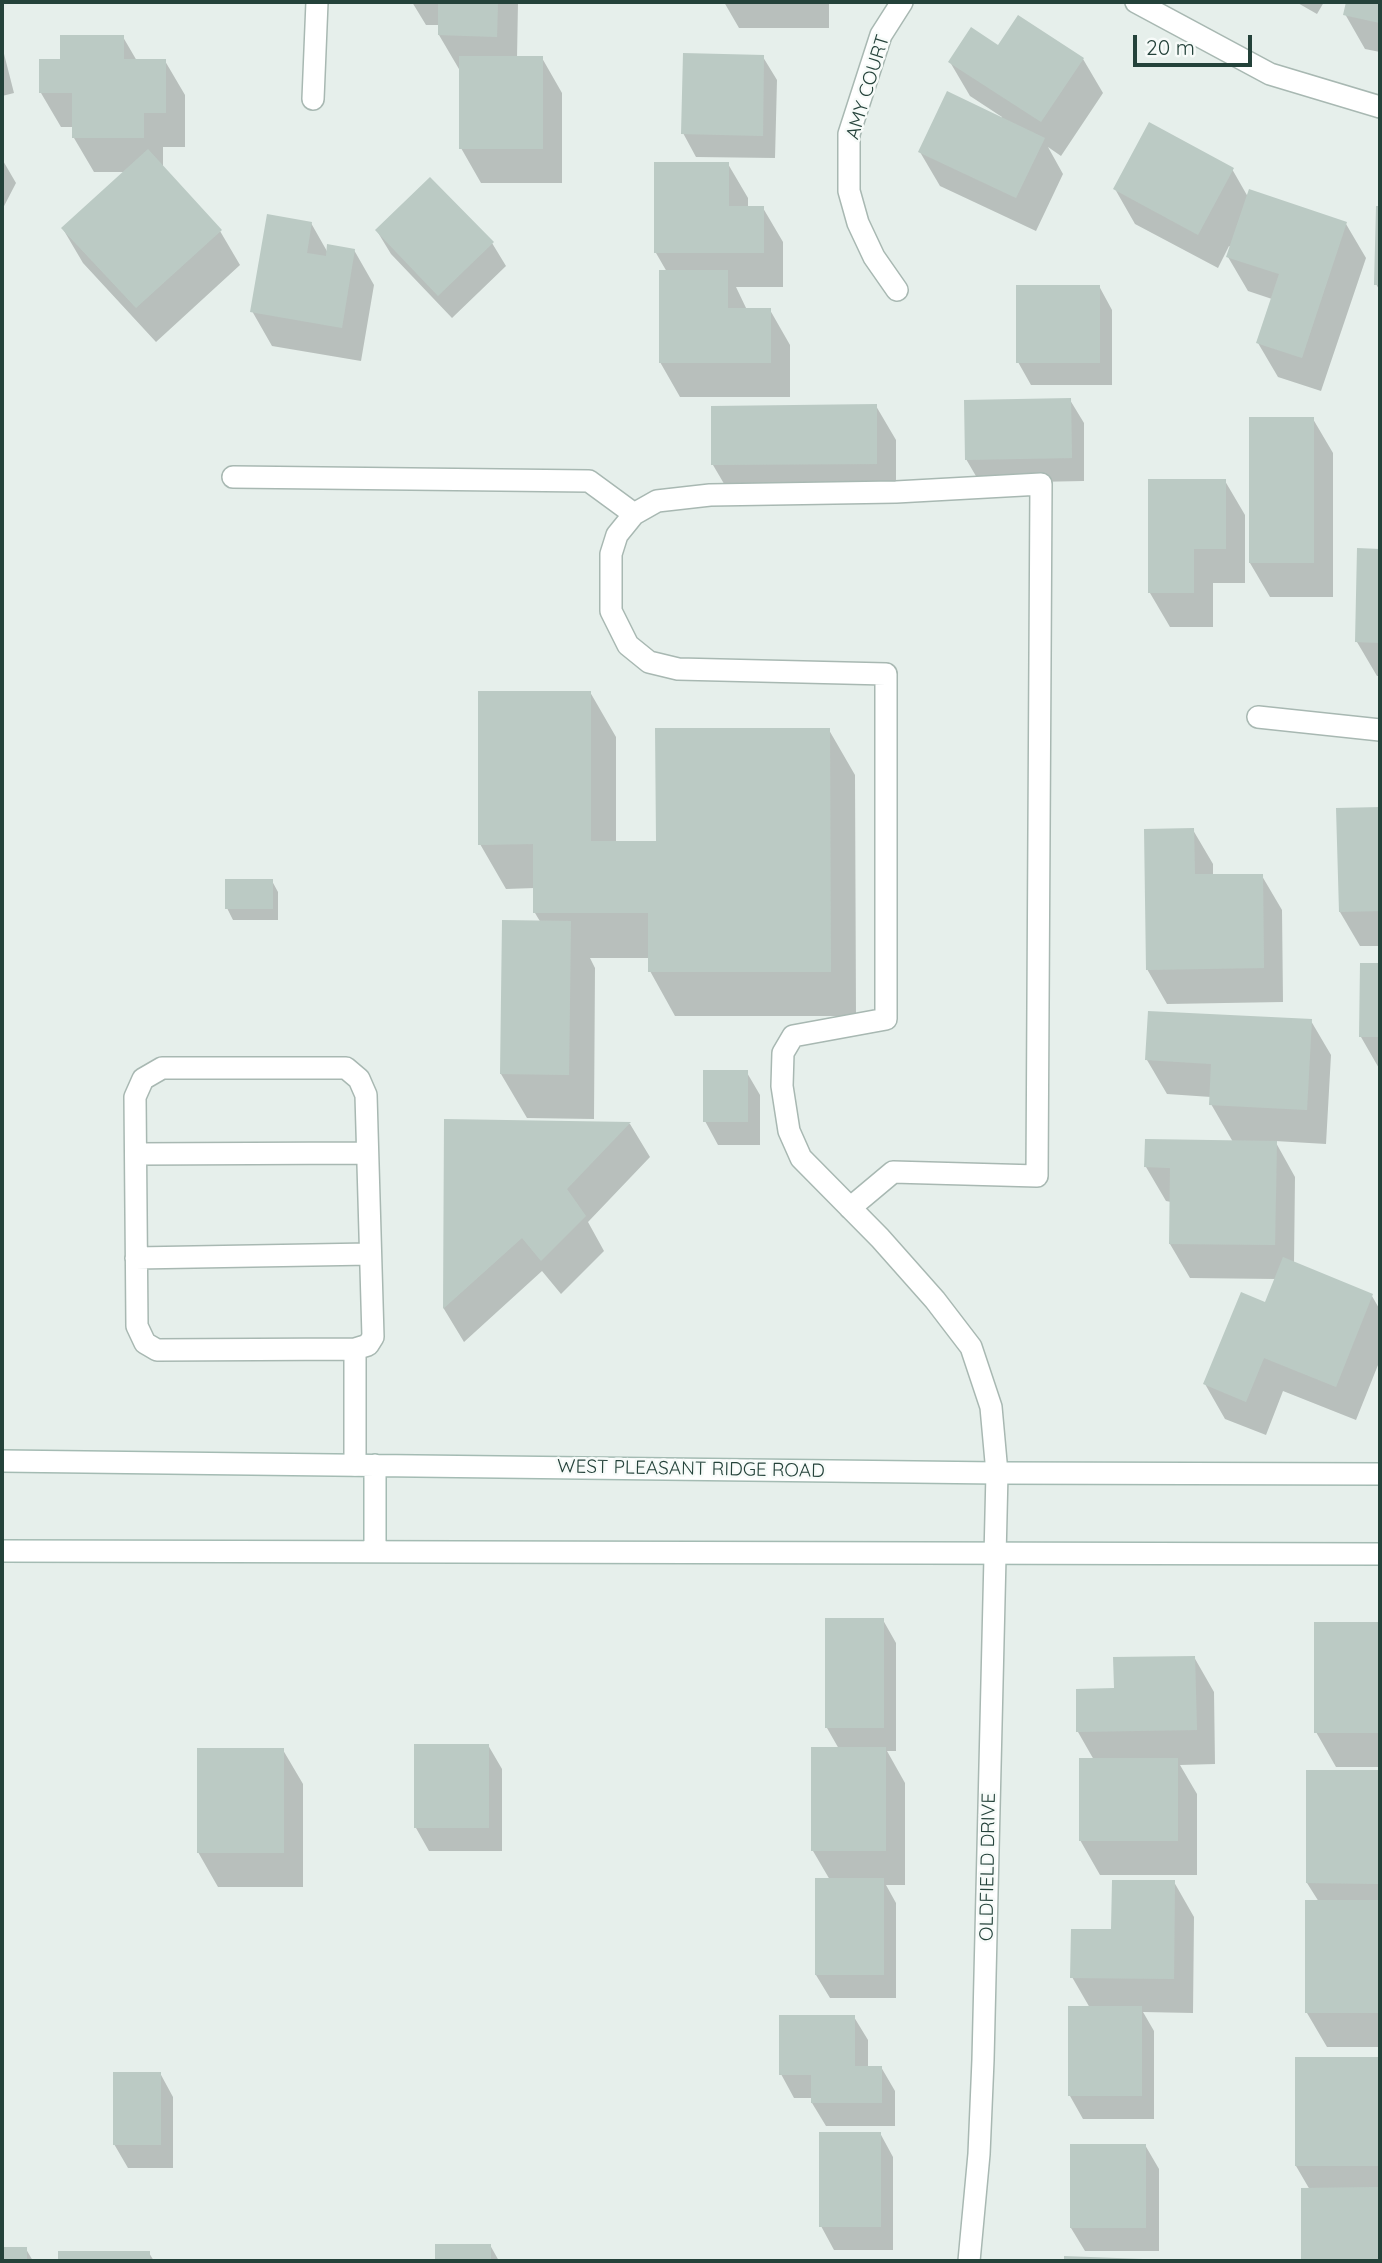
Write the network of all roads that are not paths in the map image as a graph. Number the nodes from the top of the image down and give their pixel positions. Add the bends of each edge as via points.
1 (317, 2) edge
2 (902, 2) edge
3 (1137, 2) edge
4 (313, 99) dead end
5 (1380, 107) edge
6 (897, 290) dead end
7 (233, 477) dead end
8 (634, 514) junction
9 (1258, 717) dead end
10 (1380, 730) edge
11 (367, 1153) junction
12 (136, 1154) junction
13 (850, 1208) junction
14 (370, 1254) junction
15 (136, 1258) junction
16 (355, 1349) junction
17 (2, 1461) edge
18 (365, 1465) junction
19 (997, 1473) junction
20 (1380, 1474) edge
21 (2, 1551) edge
22 (375, 1552) junction
23 (995, 1554) junction
24 (1380, 1554) edge
25 (968, 2261) edge

1 - 4 main road
2 - 6 main road, AMY COURT via 881,35 849,134 849,191 858,223
3 - 5 main road via 1270,74
7 - 8 main road via 589,481
8 - 13 main road, OLDFIELD DRIVE via 617,534 611,554 611,611 628,645 649,662 678,669 886,674 886,1019 793,1036 783,1053 782,1086 789,1131 801,1158
8 - 13 main road via 657,501 710,495 1041,484 1037,1176 893,1172
9 - 10 main road
11 - 12 main road
11 - 12 main road via 366,1095 359,1079 346,1068 162,1068 143,1079 135,1097
11 - 14 main road
12 - 15 main road
13 - 19 main road, OLDFIELD DRIVE via 935,1300 971,1347 991,1407
14 - 15 main road
14 - 16 main road via 373,1337 368,1345
15 - 16 main road via 137,1325 145,1343 157,1350
16 - 18 main road
17 - 18 main road, WEST PLEASANT RIDGE ROAD
18 - 19 main road, WEST PLEASANT RIDGE ROAD
18 - 22 main road
19 - 20 main road, WEST PLEASANT RIDGE ROAD
19 - 23 main road, OLDFIELD DRIVE
21 - 22 main road
22 - 23 main road
23 - 24 main road
23 - 25 main road, OLDFIELD DRIVE via 983,2060

